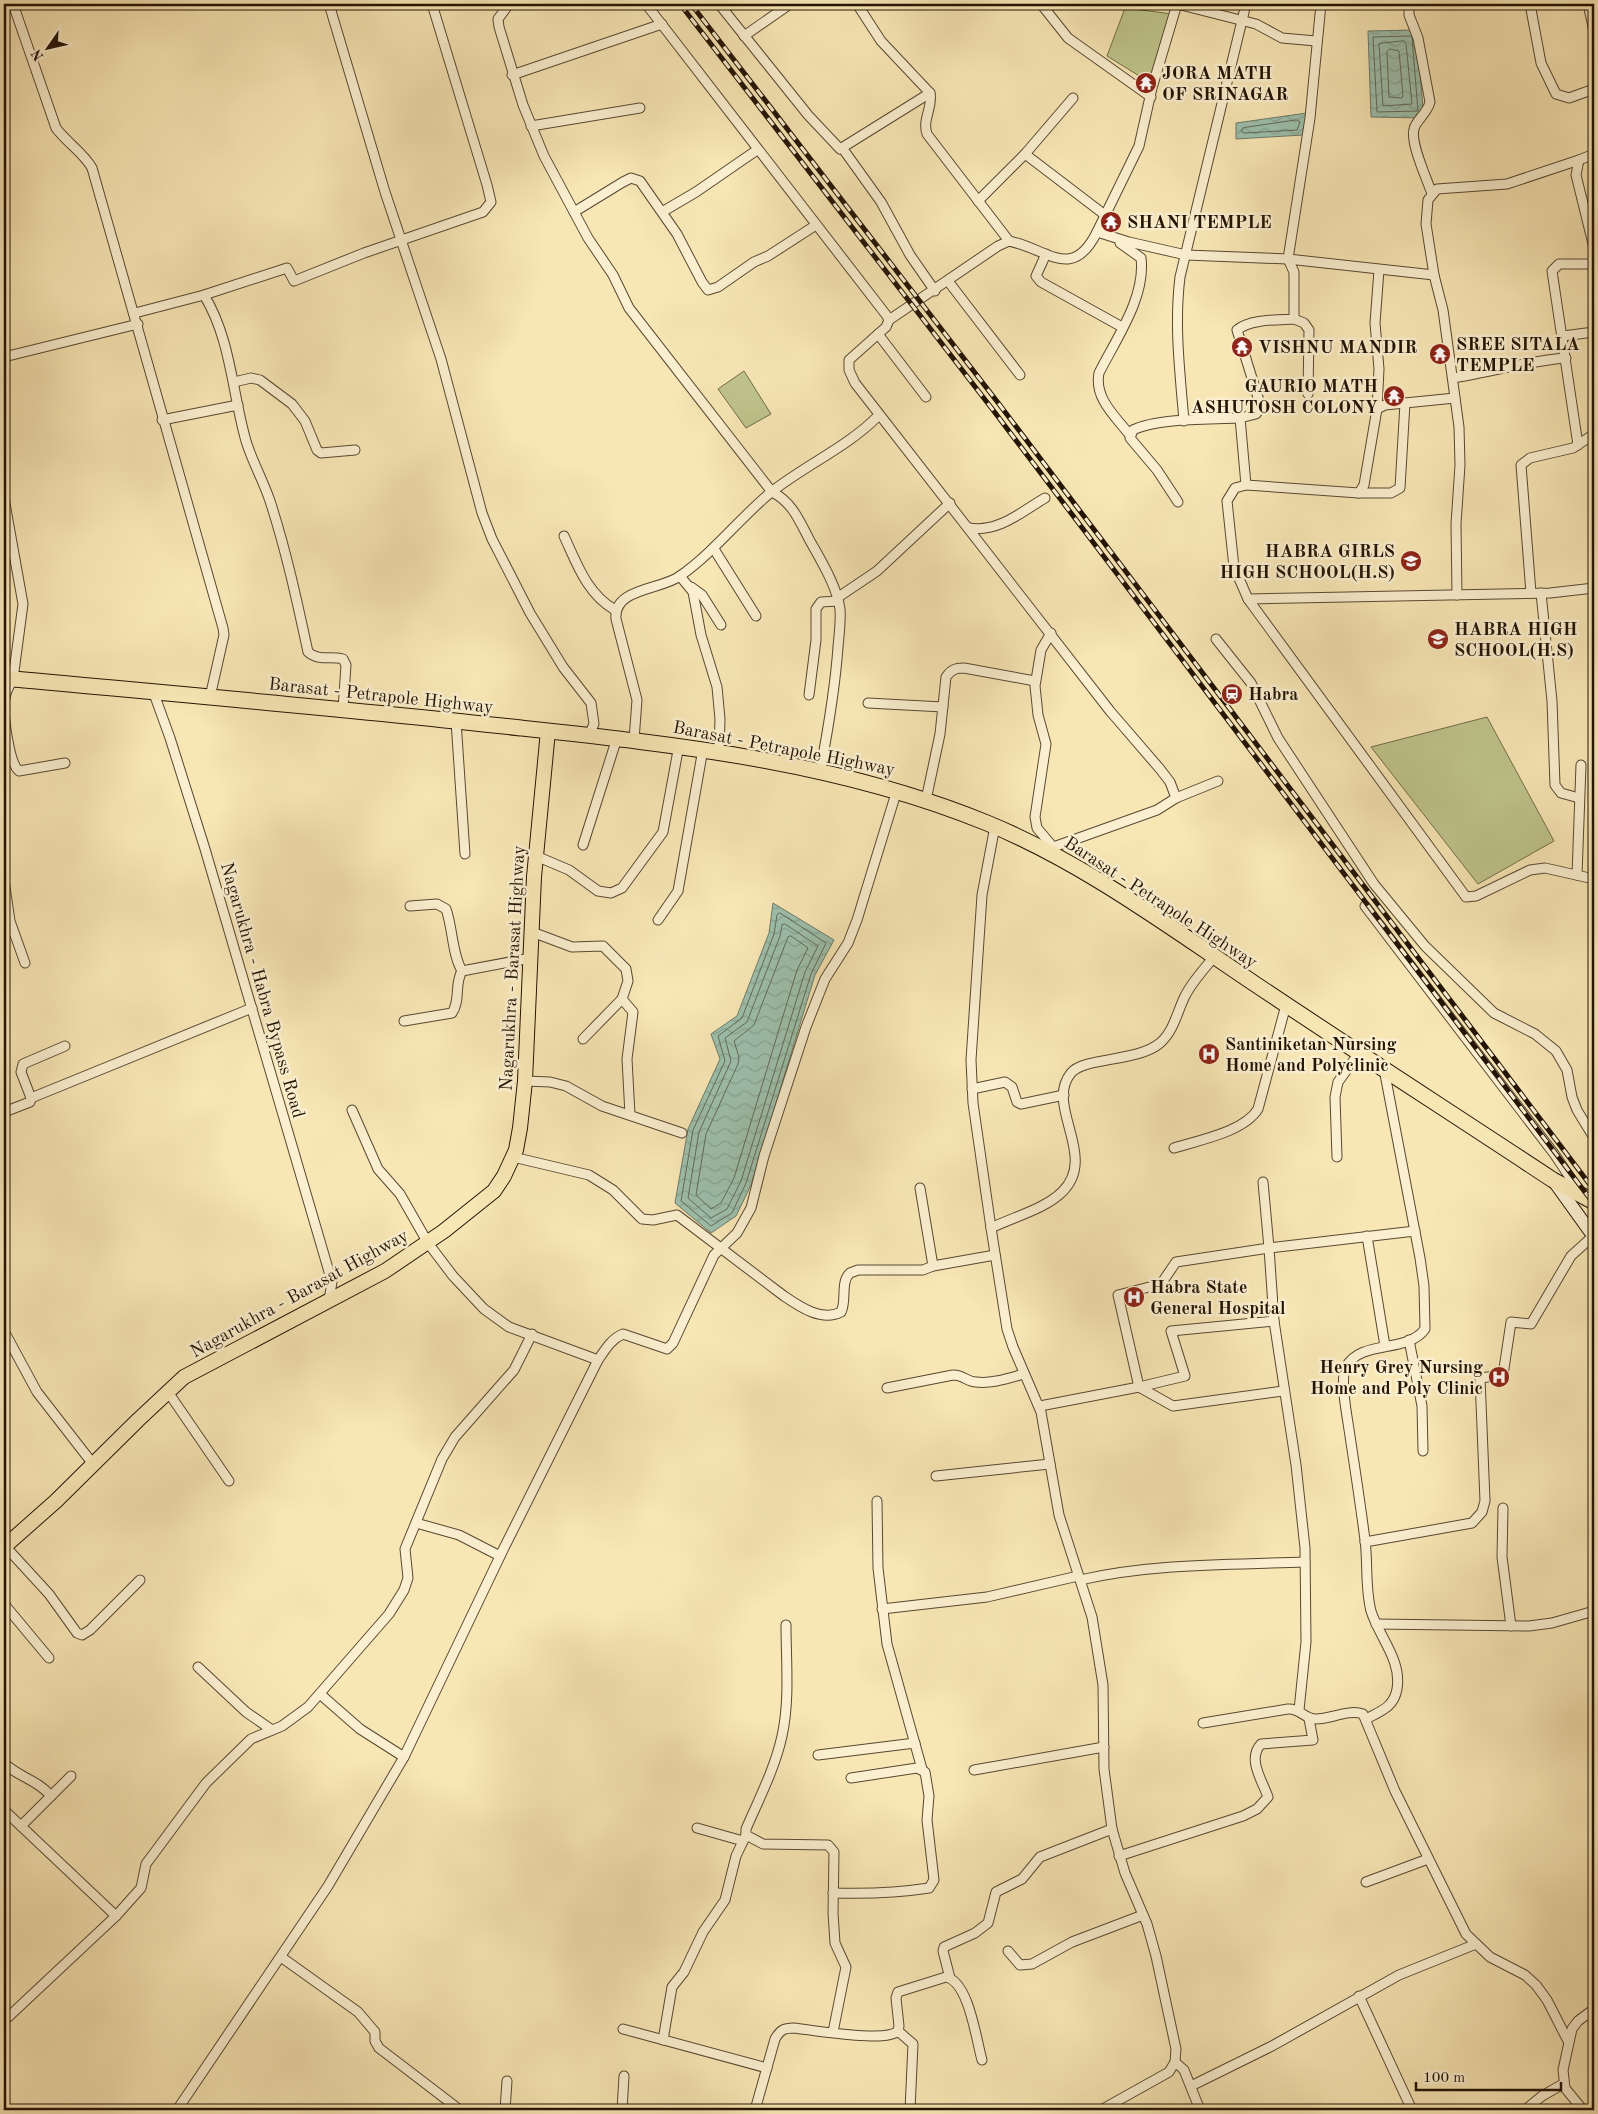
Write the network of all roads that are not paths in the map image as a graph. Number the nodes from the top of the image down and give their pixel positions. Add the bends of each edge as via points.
1 (14, 4) edge
2 (329, 4) edge
3 (432, 4) edge
4 (509, 4) edge
5 (646, 4) edge
6 (719, 4) edge
7 (790, 4) edge
8 (857, 4) edge
9 (1041, 4) edge
10 (1177, 4) edge
11 (1246, 4) edge
12 (1321, 4) edge
13 (1409, 4) edge
14 (1530, 4) edge
15 (1588, 4) edge
16 (1242, 21) junction
17 (662, 24) junction
18 (1594, 27) edge
19 (744, 36) junction
20 (1316, 41) junction
21 (512, 74) junction
22 (1594, 89) edge
23 (930, 93) junction
24 (1151, 97) junction
25 (1073, 98) dead end
26 (640, 108) dead end
27 (531, 126) junction
28 (843, 149) junction
29 (757, 150) junction
30 (1025, 154) junction
31 (1594, 154) edge
32 (1579, 160) junction
33 (1432, 194) junction
34 (978, 201) junction
35 (574, 212) junction
36 (662, 212) junction
37 (1105, 214) junction
38 (816, 225) junction
39 (1097, 232) junction
40 (1107, 235) junction
41 (1009, 241) junction
42 (401, 242) junction
43 (1594, 248) edge
44 (1046, 254) junction
45 (1186, 256) junction
46 (1288, 259) junction
47 (1594, 261) edge
48 (1379, 270) junction
49 (1434, 276) junction
50 (948, 281) junction
51 (935, 291) junction
52 (204, 295) junction
53 (135, 313) junction
54 (1294, 318) junction
55 (889, 320) junction
56 (138, 324) junction
57 (1122, 328) junction
58 (1594, 332) edge
59 (878, 334) junction
60 (1563, 336) junction
61 (4, 357) edge
62 (1566, 358) junction
63 (1020, 375) dead end
64 (1453, 378) junction
65 (234, 382) junction
66 (1308, 394) dead end
67 (926, 397) dead end
68 (1455, 398) junction
69 (1405, 403) junction
70 (238, 405) junction
71 (1377, 409) junction
72 (879, 415) junction
73 (1240, 418) junction
74 (162, 420) junction
75 (1184, 421) junction
76 (1129, 434) junction
77 (1594, 434) edge
78 (1578, 444) junction
79 (356, 450) dead end
80 (1246, 485) junction
81 (772, 492) junction
82 (1359, 493) junction
83 (4, 498) edge
84 (1045, 498) dead end
85 (1178, 502) dead end
86 (950, 503) junction
87 (969, 528) junction
88 (564, 536) dead end
89 (714, 549) junction
90 (680, 576) junction
91 (690, 587) junction
92 (1594, 588) edge
93 (1531, 593) junction
94 (1541, 593) junction
95 (1457, 595) junction
96 (837, 599) junction
97 (1248, 599) junction
98 (615, 610) junction
99 (756, 616) dead end
100 (722, 625) dead end
101 (1051, 633) junction
102 (1216, 639) dead end
103 (8, 679) edge
104 (1035, 681) junction
105 (153, 691) junction
106 (809, 695) dead end
107 (210, 697) junction
108 (868, 703) dead end
109 (943, 707) junction
110 (343, 709) junction
111 (456, 721) junction
112 (548, 731) junction
113 (589, 735) junction
114 (617, 738) junction
115 (634, 740) junction
116 (679, 745) junction
117 (703, 749) junction
118 (719, 751) junction
119 (65, 762) dead end
120 (1580, 765) dead end
121 (820, 772) junction
122 (1218, 781) dead end
123 (897, 790) junction
124 (1176, 798) junction
125 (1579, 798) junction
126 (926, 800) junction
127 (995, 826) junction
128 (583, 845) dead end
129 (1049, 849) junction
130 (465, 854) dead end
131 (536, 856) junction
132 (1577, 875) junction
133 (1594, 879) edge
134 (4, 880) edge
135 (410, 906) dead end
136 (1365, 906) dead end
137 (658, 920) dead end
138 (532, 932) junction
139 (1214, 956) junction
140 (530, 958) junction
141 (25, 963) dead end
142 (462, 971) junction
143 (622, 999) junction
144 (1286, 1005) junction
145 (252, 1008) junction
146 (404, 1021) dead end
147 (582, 1039) dead end
148 (64, 1046) dead end
149 (1359, 1053) junction
150 (1384, 1069) junction
151 (525, 1081) junction
152 (972, 1089) junction
153 (1064, 1095) junction
154 (31, 1098) junction
155 (352, 1110) dead end
156 (4, 1112) edge
157 (630, 1115) junction
158 (682, 1133) dead end
159 (1594, 1138) edge
160 (1174, 1148) dead end
161 (513, 1157) junction
162 (1337, 1157) dead end
163 (1553, 1180) junction
164 (1263, 1182) dead end
165 (920, 1188) dead end
166 (1578, 1193) junction
167 (1594, 1202) edge
168 (991, 1228) junction
169 (1415, 1231) junction
170 (1367, 1236) junction
171 (1594, 1236) edge
172 (428, 1243) junction
173 (720, 1248) junction
174 (1269, 1248) junction
175 (995, 1255) junction
176 (933, 1266) junction
177 (332, 1282) junction
178 (343, 1293) junction
179 (329, 1300) junction
180 (1274, 1320) junction
181 (4, 1331) edge
182 (532, 1334) junction
183 (1409, 1340) junction
184 (1385, 1346) junction
185 (598, 1360) junction
186 (1024, 1374) junction
187 (1139, 1387) junction
188 (887, 1388) dead end
189 (1283, 1391) junction
190 (168, 1392) junction
191 (1040, 1406) junction
192 (1423, 1451) dead end
193 (93, 1464) junction
194 (1050, 1464) junction
195 (936, 1476) dead end
196 (229, 1481) dead end
197 (877, 1501) dead end
198 (1503, 1508) dead end
199 (416, 1522) junction
200 (1365, 1542) junction
201 (4, 1547) edge
202 (500, 1556) junction
203 (1305, 1562) junction
204 (1079, 1578) junction
205 (140, 1580) dead end
206 (4, 1604) edge
207 (882, 1609) junction
208 (1594, 1611) edge
209 (1376, 1624) junction
210 (786, 1625) dead end
211 (1512, 1626) junction
212 (49, 1658) dead end
213 (198, 1667) dead end
214 (320, 1694) junction
215 (1299, 1710) junction
216 (1366, 1718) junction
217 (1309, 1719) junction
218 (1203, 1723) dead end
219 (272, 1730) junction
220 (915, 1743) junction
221 (1104, 1747) junction
222 (818, 1755) dead end
223 (404, 1757) junction
224 (4, 1764) edge
225 (922, 1769) junction
226 (974, 1770) dead end
227 (71, 1776) dead end
228 (851, 1778) dead end
229 (51, 1796) junction
230 (4, 1810) edge
231 (21, 1826) junction
232 (698, 1828) dead end
233 (1112, 1829) junction
234 (744, 1838) junction
235 (1119, 1856) junction
236 (1428, 1859) junction
237 (1366, 1882) dead end
238 (833, 1893) junction
239 (1143, 1915) junction
240 (116, 1916) junction
241 (1476, 1944) junction
242 (1008, 1951) dead end
243 (281, 1957) junction
244 (950, 1978) junction
245 (1359, 1996) junction
246 (1594, 2009) edge
247 (4, 2021) edge
248 (623, 2029) dead end
249 (898, 2031) junction
250 (834, 2032) junction
251 (663, 2040) junction
252 (1568, 2041) junction
253 (982, 2060) dead end
254 (1175, 2062) junction
255 (767, 2068) junction
256 (624, 2076) dead end
257 (507, 2081) dead end
258 (1563, 2084) junction
259 (1190, 2086) junction
260 (177, 2110) edge
261 (460, 2110) edge
262 (505, 2110) edge
263 (622, 2110) edge
264 (756, 2110) edge
265 (910, 2110) edge
266 (1101, 2110) edge
267 (1200, 2110) edge
268 (1412, 2110) edge
269 (1525, 2110) edge
270 (1583, 2110) edge

1 - 53 street via 56,128 92,168
2 - 42 street
3 - 42 street via 491,202 483,212
4 - 21 street via 498,19
5 - 17 street
6 - 19 street
7 - 19 street
8 - 23 street via 882,41
9 - 24 street via 1068,38
10 - 16 street
10 - 24 street
11 - 16 street
12 - 20 street
13 - 33 street via 1430,102 1428,110 1415,125 1414,139
14 - 22 street via 1541,63 1556,94 1569,98
15 - 18 street
16 - 20 street via 1261,26 1282,38
16 - 45 street via 1199,190
17 - 21 street
17 - 29 street
19 - 28 street via 833,144
20 - 46 street via 1310,118
21 - 27 street
23 - 28 street
23 - 34 street via 925,122 927,134
24 - 37 street via 1140,146
25 - 30 street
26 - 27 street
27 - 35 street
28 - 51 street via 881,202 910,255
29 - 36 street
29 - 38 street
30 - 34 street
30 - 37 street
31 - 32 street
32 - 33 street via 1507,184 1445,187
32 - 43 street via 1576,175
33 - 49 street via 1426,208 1426,224
34 - 41 street
35 - 36 street via 631,178 640,181
35 - 81 street via 613,275 629,308
36 - 38 street via 708,290 718,287
37 - 39 street
38 - 55 street
39 - 40 street
39 - 44 street via 1090,246 1076,257 1060,260
40 - 45 street
40 - 57 street via 1141,258 1141,282
41 - 44 street
41 - 50 street
42 - 52 street via 294,281 287,268
42 - 113 street via 441,359 474,486 492,539 530,613 563,667 591,703 594,724
44 - 57 street via 1036,276 1041,282
45 - 46 street
45 - 75 street via 1177,301
46 - 48 street
46 - 54 street via 1294,272
47 - 60 street via 1590,264 1559,264 1552,271
48 - 49 street
48 - 71 street
49 - 64 street via 1443,310
50 - 51 street
50 - 63 street
51 - 55 street
52 - 53 street
52 - 65 street via 214,311
53 - 56 street
54 - 66 street via 1309,330
54 - 73 street via 1242,326 1237,330 1261,407 1256,414
55 - 59 street
56 - 61 street
56 - 74 street
57 - 76 street via 1097,383 1100,396
58 - 60 street
59 - 67 street
59 - 72 street via 854,355 848,365 855,383
60 - 62 street
62 - 64 street via 1530,361 1483,374
62 - 78 street
64 - 68 street
65 - 70 street
65 - 79 street via 256,379 286,399 301,415 320,453
68 - 69 street
68 - 95 street via 1460,465 1456,524
69 - 71 street via 1385,404
69 - 82 street via 1400,488 1392,493
70 - 74 street
70 - 110 street via 247,443 263,480 284,549 308,652 320,658 343,659 346,665
71 - 82 street via 1364,485
72 - 81 street via 859,433
72 - 86 street
73 - 75 street
73 - 80 street
74 - 107 street via 223,628
75 - 76 street via 1140,426
76 - 85 street
77 - 78 street
78 - 93 street via 1530,458 1521,465
80 - 82 street
80 - 97 street via 1234,488 1227,501 1235,572
81 - 89 street
81 - 96 street via 791,506
83 - 103 street via 23,604
84 - 87 street via 993,528
86 - 87 street
86 - 96 street via 877,571
87 - 101 street
88 - 98 street via 593,592
89 - 90 street
89 - 99 street
90 - 91 street
90 - 98 street via 670,583 622,599
91 - 100 street via 702,595
91 - 118 street via 717,687
92 - 94 street
93 - 94 street
93 - 95 street
94 - 125 street via 1552,701 1555,785 1561,793
95 - 97 street
96 - 106 street via 821,602 816,609 816,640
96 - 121 street via 840,623 837,660
97 - 132 street via 1466,897 1476,896 1530,870 1545,868
98 - 115 street via 637,700
101 - 104 street via 1041,650
101 - 124 street via 1110,711 1170,782
102 - 159 street via 1251,684 1278,738 1380,892 1425,946 1494,1013 1535,1034 1556,1051 1567,1070 1577,1110
103 - 105 highway, Barasat - Petrapole Highway
103 - 119 street via 4,705 15,768 26,771
104 - 109 street via 957,668 946,677
104 - 129 street via 1036,706 1046,744 1035,825
105 - 107 highway, Barasat - Petrapole Highway
105 - 145 street, Nagarukhra - Habra Bypass Road
107 - 110 highway, Barasat - Petrapole Highway
108 - 109 street
109 - 126 street
110 - 111 highway, Barasat - Petrapole Highway
111 - 112 highway, Barasat - Petrapole Highway
111 - 130 street
112 - 113 highway, Barasat - Petrapole Highway
112 - 131 main road, Nagarukhra - Barasat Highway
113 - 114 highway, Barasat - Petrapole Highway
114 - 115 highway, Barasat - Petrapole Highway
114 - 128 street
115 - 116 highway, Barasat - Petrapole Highway
116 - 117 highway, Barasat - Petrapole Highway
116 - 131 street via 663,832 622,888 611,893 598,891 569,870
117 - 118 highway, Barasat - Petrapole Highway
117 - 137 street via 678,891
118 - 121 highway, Barasat - Petrapole Highway
120 - 125 street
121 - 123 highway, Barasat - Petrapole Highway
122 - 124 street
123 - 126 highway, Barasat - Petrapole Highway
123 - 173 street via 857,920 848,943 825,979 806,1027 764,1156 751,1208 737,1233
124 - 129 street via 1157,810
125 - 132 street
126 - 127 highway, Barasat - Petrapole Highway
127 - 129 highway, Barasat - Petrapole Highway
127 - 152 street via 982,895 972,1032
129 - 139 highway, Barasat - Petrapole Highway
131 - 138 main road, Nagarukhra - Barasat Highway
132 - 133 street
134 - 141 street via 10,922
135 - 142 street via 437,904 446,909 453,931 455,955
136 - 166 street via 1555,1155
138 - 140 main road, Nagarukhra - Barasat Highway
138 - 143 street via 572,947 603,946 626,969 628,981
139 - 144 highway, Barasat - Petrapole Highway
139 - 153 street via 1185,996 1169,1032 1160,1043 1128,1057 1072,1071 1066,1080
140 - 142 street
140 - 151 main road, Nagarukhra - Barasat Highway
142 - 146 street via 458,981 457,1006 452,1013
143 - 147 street
143 - 157 street via 633,1012 627,1058
144 - 149 highway, Barasat - Petrapole Highway
144 - 160 street via 1254,1116 1241,1126
145 - 154 street
145 - 177 street, Nagarukhra - Habra Bypass Road
148 - 154 street via 28,1061 21,1068
149 - 150 highway, Barasat - Petrapole Highway
149 - 162 street via 1338,1082 1334,1114
150 - 163 highway, Barasat - Petrapole Highway
150 - 169 street
151 - 157 street via 566,1086 602,1106
151 - 161 main road, Nagarukhra - Barasat Highway
152 - 153 street via 1005,1082 1012,1087 1017,1102 1021,1104
152 - 168 street
153 - 168 street via 1076,1154 1068,1186 1047,1202
154 - 156 street via 26,1105
155 - 172 street via 378,1169 400,1194
157 - 158 street
161 - 172 main road, Nagarukhra - Barasat Highway via 494,1190
161 - 173 street via 589,1176 613,1190 642,1219 676,1215
163 - 166 highway, Barasat - Petrapole Highway
163 - 171 main road
164 - 174 street
165 - 176 street
166 - 167 highway, Barasat - Petrapole Highway
168 - 175 street
169 - 170 street
169 - 183 street via 1424,1286 1425,1329
170 - 174 street
170 - 184 street
171 - 200 street via 1571,1256 1530,1324 1511,1322 1503,1375 1480,1378 1485,1500 1478,1518 1472,1523
172 - 178 main road, Nagarukhra - Barasat Highway
172 - 182 street via 492,1317
173 - 176 street via 801,1308 826,1315 841,1312 845,1281 850,1273 858,1270 923,1270
173 - 185 street via 673,1343 667,1349 623,1334 616,1336
174 - 180 street
174 - 187 street via 1176,1262 1161,1284 1118,1295
175 - 176 street
175 - 186 street via 1007,1329
177 - 178 street
177 - 179 street, Nagarukhra - Habra Bypass Road
178 - 179 main road, Nagarukhra - Barasat Highway
179 - 190 main road, Nagarukhra - Barasat Highway via 184,1377
180 - 187 street via 1171,1331 1185,1376
180 - 189 street
181 - 193 street via 37,1392
182 - 185 street
182 - 199 street via 514,1370 455,1438 442,1460
183 - 184 street
183 - 192 street via 1422,1406
184 - 200 street via 1362,1353 1345,1369 1345,1401
185 - 202 street
186 - 188 street via 999,1381 974,1382 961,1375 953,1375
186 - 191 street
187 - 189 street via 1173,1406
187 - 191 street
189 - 203 street via 1302,1515
190 - 193 main road, Nagarukhra - Barasat Highway
190 - 196 street
191 - 194 street
193 - 201 main road, Nagarukhra - Barasat Highway
194 - 195 street
194 - 204 street via 1059,1515
197 - 207 street
198 - 211 street via 1502,1557
199 - 202 street via 459,1535
199 - 214 street via 405,1549 408,1578 404,1590 389,1614
200 - 209 street via 1368,1596
201 - 205 street via 49,1594 77,1634 90,1630
202 - 223 street
203 - 204 street via 1155,1568
203 - 215 street via 1306,1642
204 - 207 street via 979,1598
204 - 221 street via 1092,1617 1102,1675
206 - 212 street
207 - 220 street via 887,1644
208 - 211 street via 1552,1623
209 - 211 street
209 - 216 street via 1394,1664 1397,1689 1390,1706
210 - 234 street via 786,1710 782,1738
213 - 219 street via 246,1712
214 - 219 street via 302,1712
214 - 223 street via 360,1729
215 - 217 street
215 - 218 street
216 - 217 street via 1359,1712
216 - 236 street via 1395,1791
217 - 235 street via 1313,1740 1261,1744 1255,1750 1253,1758 1268,1797 1257,1809
219 - 240 street via 251,1740 206,1783 146,1864 141,1888
220 - 222 street
220 - 225 street
221 - 226 street
221 - 233 street via 1106,1798
223 - 243 street via 328,1886
224 - 229 street via 43,1786
225 - 228 street
225 - 238 street via 929,1796 927,1820 934,1869 932,1886 876,1894
227 - 229 street
229 - 231 street
230 - 231 street
231 - 240 street
232 - 234 street
233 - 235 street
233 - 244 street via 1040,1857 1022,1880 996,1892 984,1928 944,1947
234 - 238 street via 763,1844 828,1845 834,1852
234 - 251 street via 732,1867 725,1900 672,1987
235 - 239 street
236 - 237 street
236 - 241 street via 1466,1934
238 - 250 street via 835,1943 846,1967
239 - 242 street via 1072,1942 1032,1964 1020,1965
239 - 254 street via 1170,2019
240 - 247 street
241 - 245 street via 1399,1975
241 - 252 street via 1490,1957 1525,1975 1536,1985
243 - 260 street
243 - 261 street via 364,2017 375,2032 379,2048
244 - 249 street via 946,1976 898,1992
244 - 253 street via 963,1992
245 - 259 street via 1272,2046
245 - 268 street
246 - 252 street via 1578,2020
248 - 251 street
249 - 250 street via 891,2035
249 - 265 street via 914,2044
250 - 255 street via 785,2028 775,2039
251 - 255 street
252 - 258 street
254 - 259 street via 1184,2070
254 - 266 street via 1169,2072
255 - 264 street
256 - 263 street
257 - 262 street
258 - 269 street
258 - 270 street
259 - 267 street

